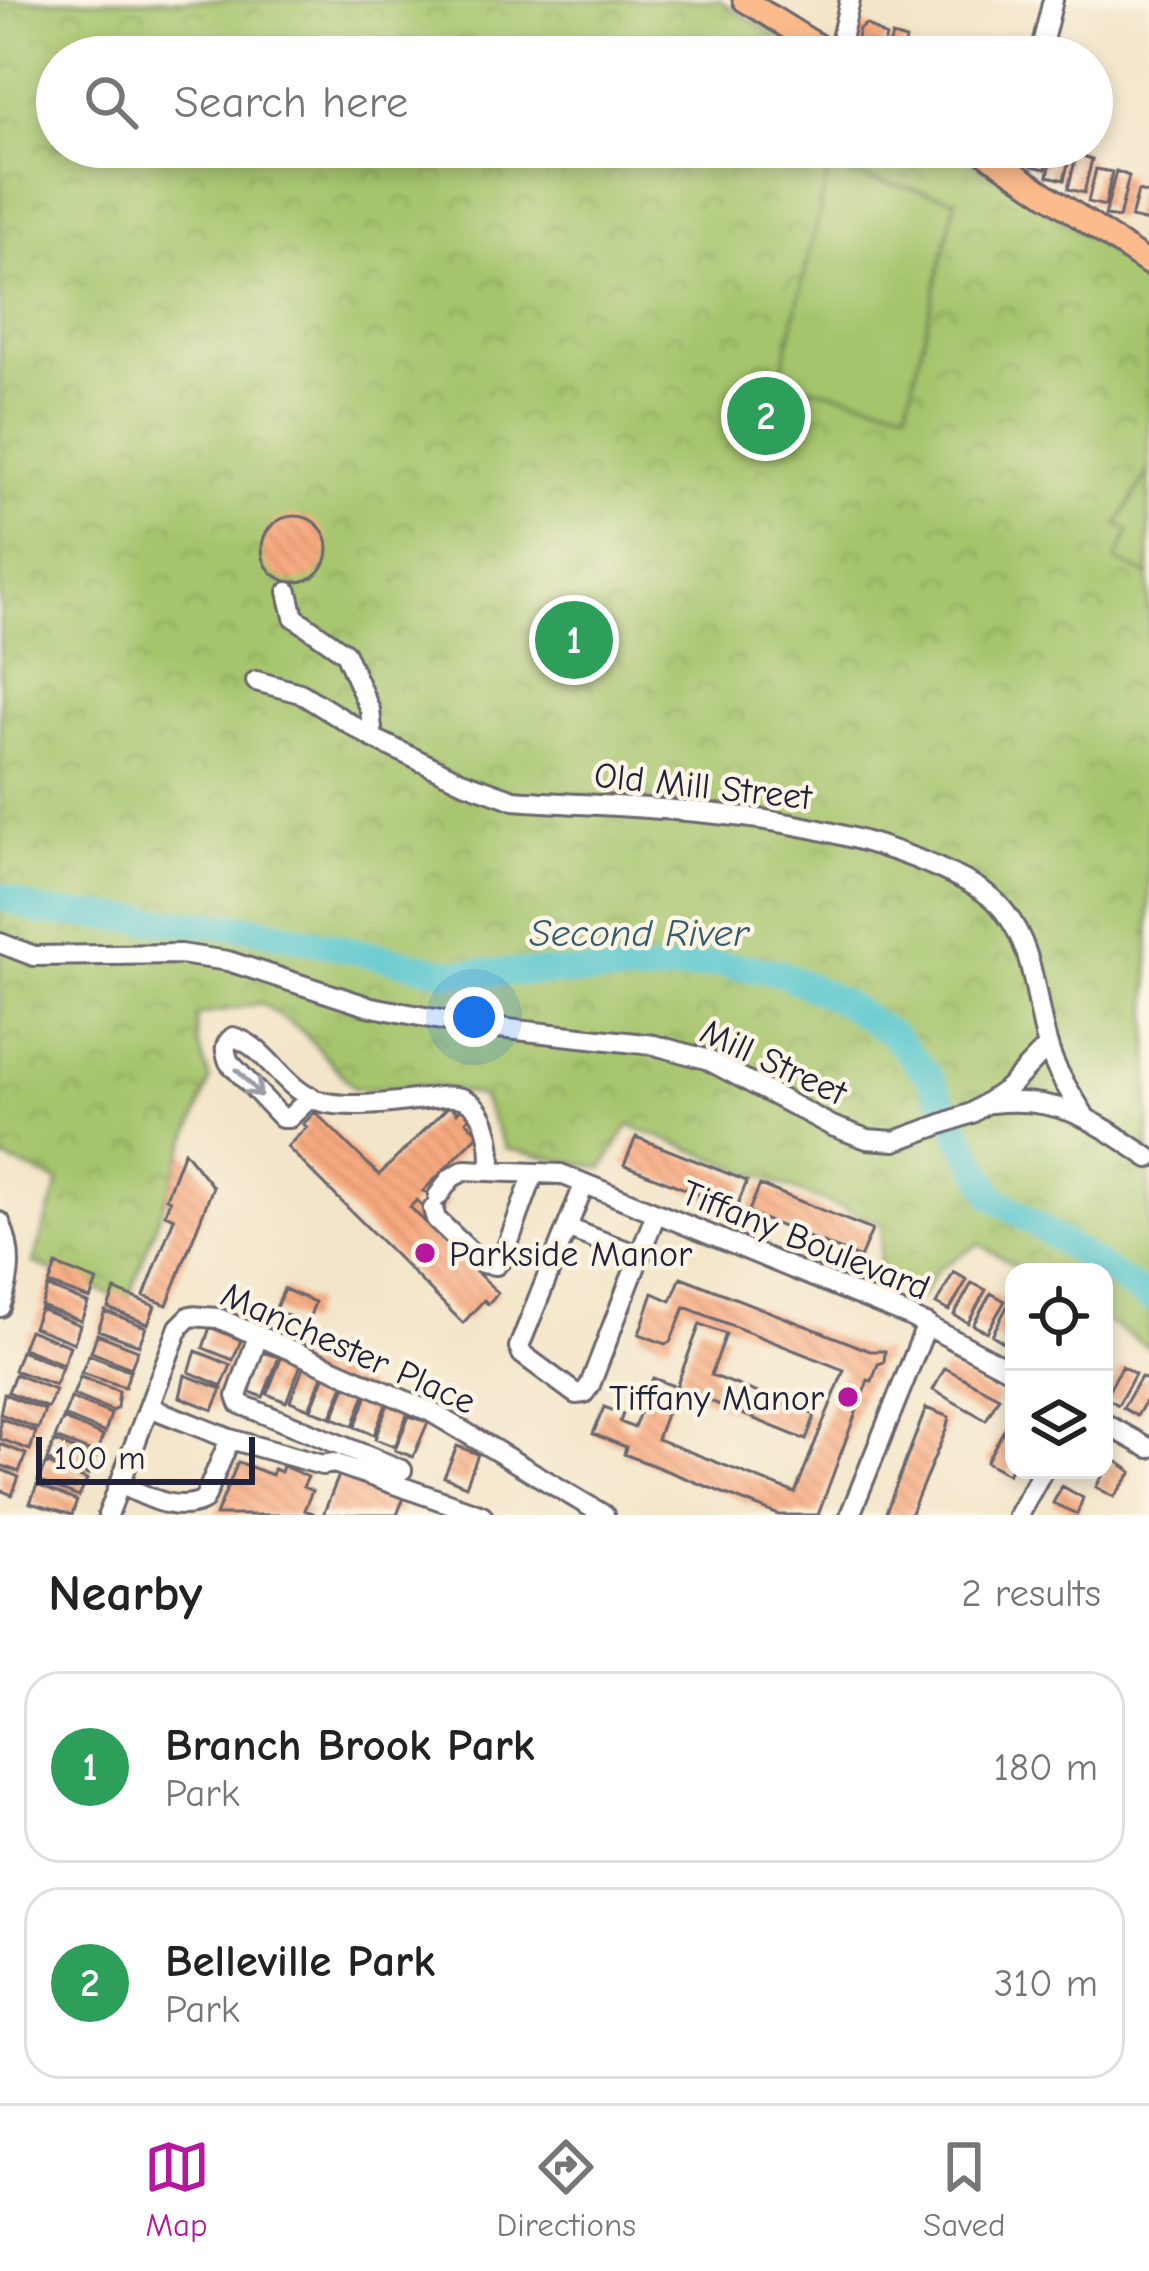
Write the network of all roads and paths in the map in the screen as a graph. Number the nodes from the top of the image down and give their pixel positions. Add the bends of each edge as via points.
1 (744, 0) edge
2 (850, 0) edge
3 (1053, 0) edge
4 (803, 36) edge
5 (842, 36) edge
6 (1044, 36) edge
7 (1008, 168) edge
8 (1011, 170) joint
9 (1149, 264) edge
10 (288, 592) dead end
11 (256, 681) dead end
12 (373, 738) junction
13 (0, 943) edge
14 (1048, 1046) junction
15 (311, 1097) junction
16 (987, 1103) junction
17 (1083, 1113) junction
18 (1149, 1158) edge
19 (490, 1171) junction
20 (559, 1178) junction
21 (656, 1213) junction
22 (0, 1222) edge
23 (567, 1228) junction
24 (640, 1256) junction
25 (0, 1307) edge
26 (927, 1324) junction
27 (258, 1336) junction
28 (1012, 1371) edge
29 (149, 1407) junction
30 (1113, 1428) edge
31 (230, 1438) junction
32 (1149, 1448) edge
33 (402, 1470) dead end
34 (1038, 1479) edge
35 (120, 1484) junction
36 (108, 1515) edge
37 (482, 1515) edge
38 (604, 1515) edge
39 (850, 1515) edge
40 (1018, 1515) edge

1 - 4 main road
2 - 5 street
3 - 6 street
7 - 8 main road
8 - 9 main road
10 - 12 street via 294,617 345,653
11 - 12 street, Old Mill Street via 301,693
12 - 14 street, Old Mill Street via 514,800 782,821 899,852 963,879 1012,922
13 - 16 street, Mill Street via 34,956 212,959 386,1010 654,1045 706,1059 867,1138 921,1135
14 - 16 street
14 - 17 street, Old Mill Street
15 -> 15 street via 245,1040 227,1042 229,1062 282,1118
15 - 19 street via 370,1105 465,1100 488,1132
16 - 17 street, Mill Street via 1028,1101
17 - 18 street, Mill Street
19 - 20 street, Tiffany Boulevard
19 - 20 street via 459,1172 436,1203 436,1219 492,1266
20 - 21 street, Tiffany Boulevard
20 - 23 street via 574,1208
21 - 24 street
21 - 26 street, Tiffany Boulevard
22 - 25 street via 11,1278
23 - 24 street
23 - 24 street via 519,1347 577,1394 590,1385
26 - 28 street, Tiffany Boulevard
26 - 39 street
27 - 29 street, Manchester Place via 190,1316
27 - 33 street via 240,1404
27 - 38 street, Manchester Place via 431,1412
29 - 31 street
29 - 35 street, Manchester Place
30 - 32 street
31 - 35 street via 194,1504 172,1505
31 - 37 street via 334,1463
34 - 40 street
35 - 36 street, Manchester Place

